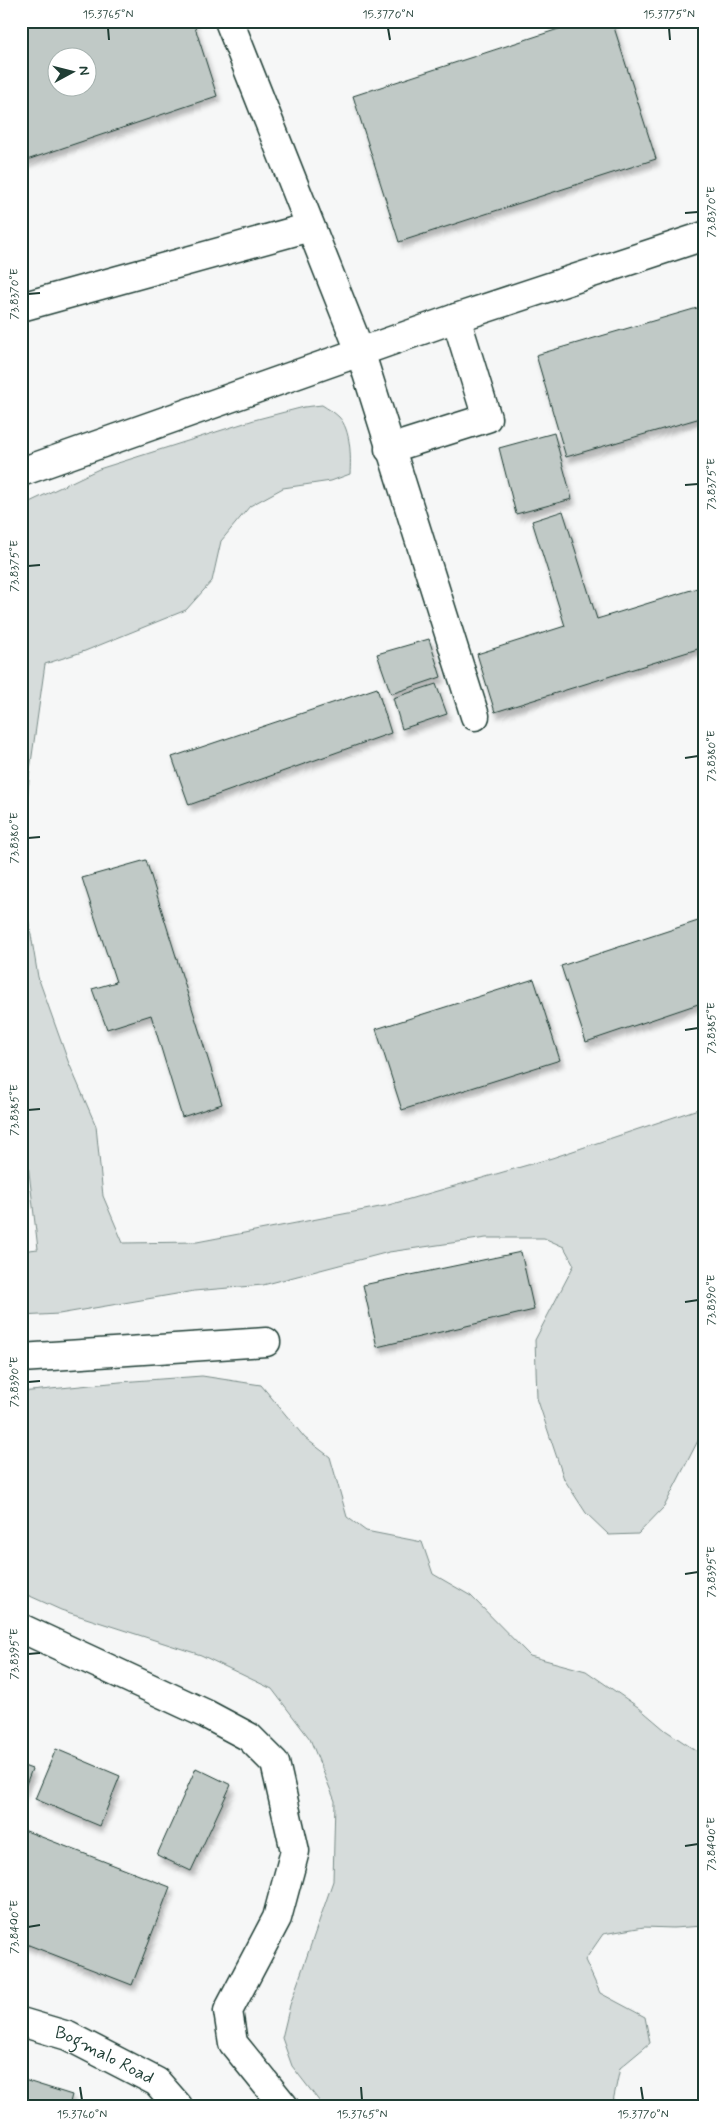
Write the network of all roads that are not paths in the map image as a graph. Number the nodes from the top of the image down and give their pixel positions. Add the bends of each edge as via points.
1 (229, 21) edge
2 (310, 227) junction
3 (704, 236) edge
4 (21, 307) edge
5 (456, 318) junction
6 (360, 351) junction
7 (389, 449) junction
8 (22, 470) edge
9 (475, 716) dead end
10 (266, 1342) dead end
11 (21, 1358) edge
12 (21, 1628) edge
13 (21, 2022) edge
14 (178, 2106) edge
15 (284, 2106) edge

1 - 2 street
2 - 4 street
2 - 6 street
3 - 5 street
5 - 6 street
5 - 7 street via 487,418
6 - 7 street
6 - 8 street
7 - 9 street
10 - 11 street
12 - 15 street via 223,1723 249,1737 275,1763 295,1851 277,1918 228,2011 233,2043
13 - 14 street, Bogmalo Road via 68,2036 156,2082

